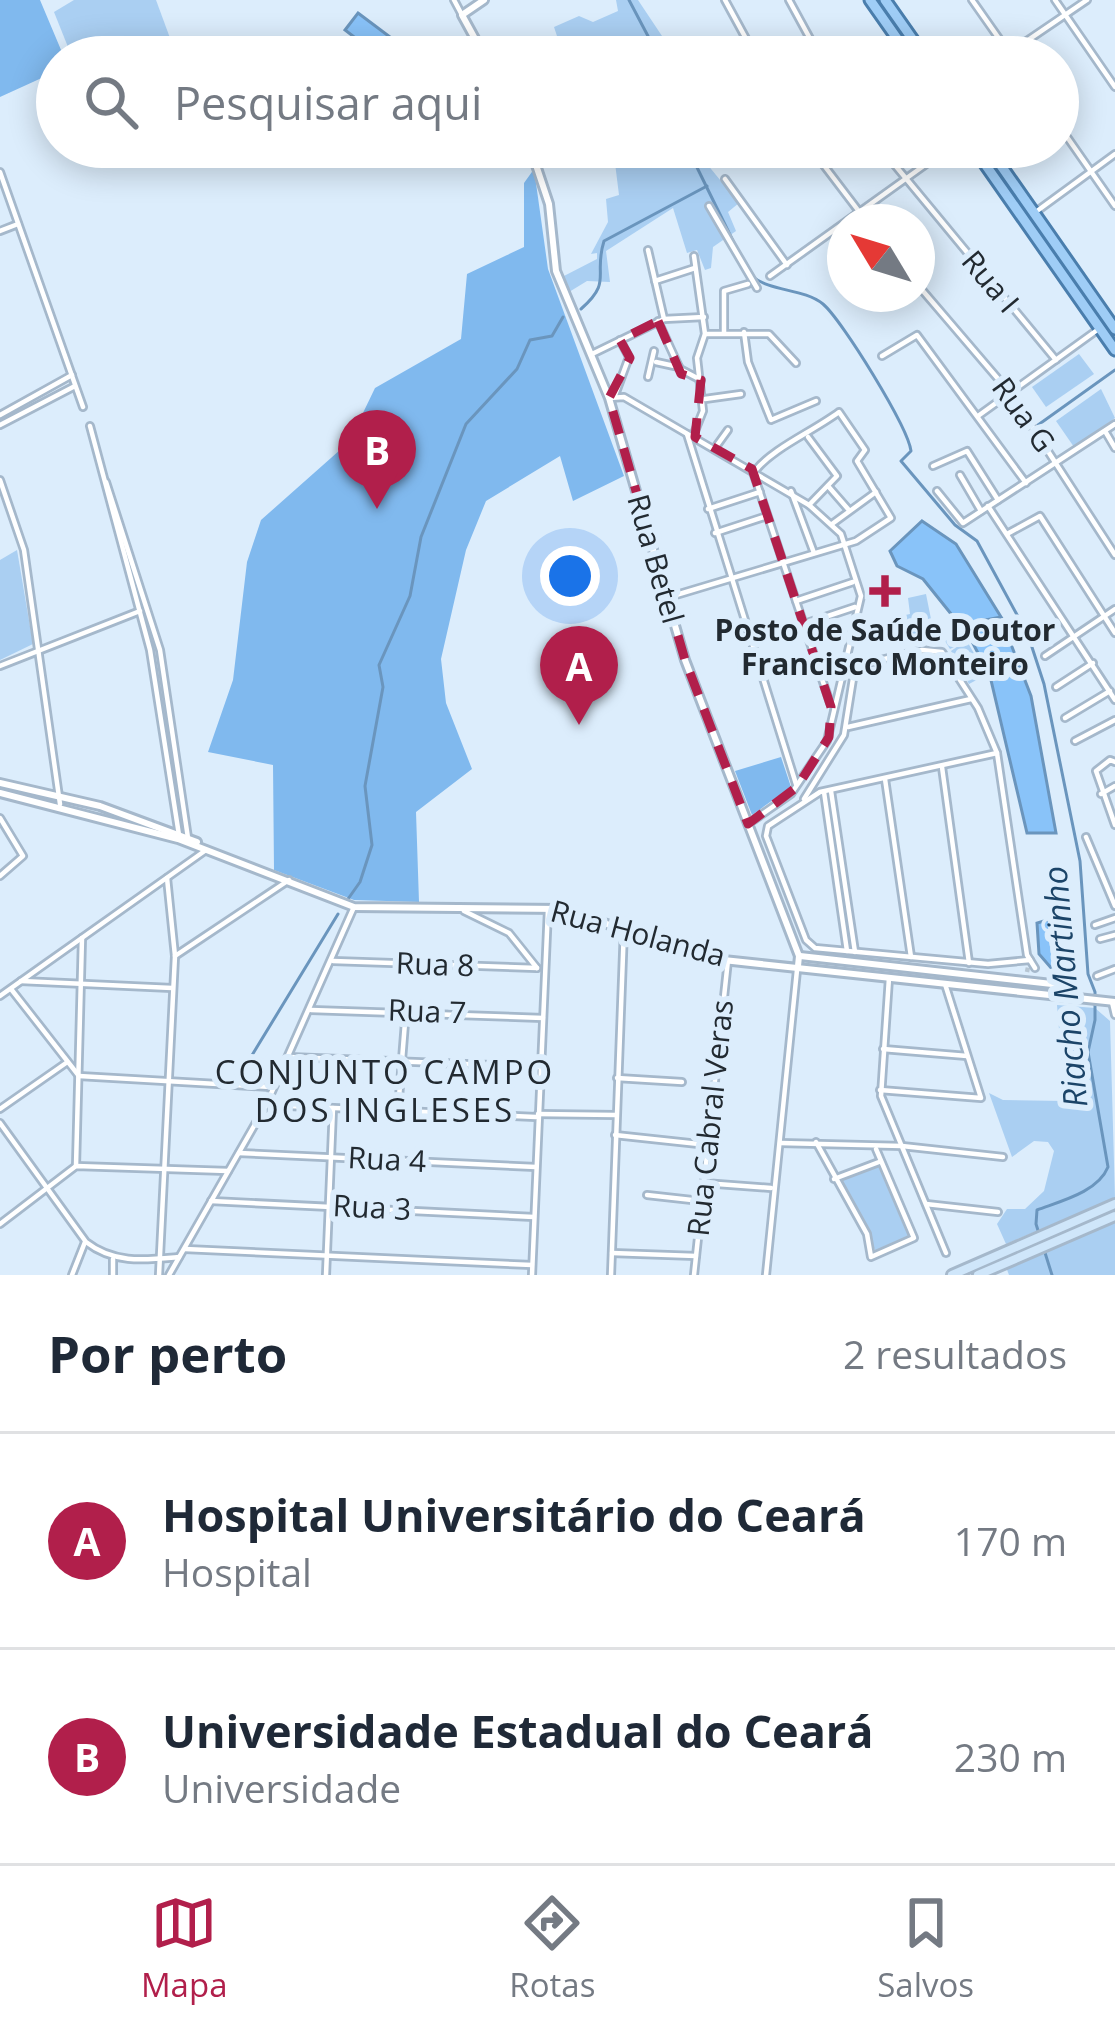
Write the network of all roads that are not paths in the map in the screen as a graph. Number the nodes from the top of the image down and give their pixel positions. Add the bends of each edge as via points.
1 (454, 0) edge
2 (484, 0) edge
3 (725, 0) edge
4 (789, 0) edge
5 (870, 0) edge
6 (885, 0) edge
7 (972, 0) edge
8 (1055, 0) edge
9 (1087, 0) edge
10 (462, 15) junction
11 (1065, 15) junction
12 (474, 36) edge
13 (745, 36) edge
14 (809, 36) edge
15 (895, 36) edge
16 (910, 36) edge
17 (995, 36) edge
18 (1036, 36) edge
19 (1115, 87) edge
20 (1079, 155) edge
21 (1114, 158) edge
22 (538, 168) edge
23 (826, 168) edge
24 (895, 168) edge
25 (919, 168) edge
26 (995, 168) edge
27 (0, 172) edge
28 (998, 172) junction
29 (1091, 172) junction
30 (725, 179) dead end
31 (903, 179) junction
32 (853, 204) edge
33 (870, 204) edge
34 (709, 206) dead end
35 (1115, 206) edge
36 (1034, 213) junction
37 (18, 224) junction
38 (0, 231) edge
39 (827, 236) edge
40 (648, 250) dead end
41 (694, 256) dead end
42 (787, 265) junction
43 (697, 267) junction
44 (770, 276) dead end
45 (655, 280) junction
46 (935, 305) edge
47 (704, 316) junction
48 (661, 320) junction
49 (1100, 328) junction
50 (1115, 329) edge
51 (724, 332) junction
52 (744, 332) junction
53 (705, 334) junction
54 (620, 340) junction
55 (1115, 350) edge
56 (654, 351) dead end
57 (592, 354) junction
58 (882, 356) dead end
59 (1056, 360) junction
60 (654, 362) junction
61 (796, 363) dead end
62 (680, 367) junction
63 (72, 375) junction
64 (648, 377) dead end
65 (701, 380) junction
66 (76, 386) junction
67 (741, 394) dead end
68 (1011, 394) junction
69 (612, 396) junction
70 (705, 399) junction
71 (816, 401) dead end
72 (82, 407) dead end
73 (0, 415) edge
74 (978, 417) junction
75 (1115, 424) edge
76 (0, 425) edge
77 (90, 426) dead end
78 (728, 430) dead end
79 (1105, 431) junction
80 (690, 435) junction
81 (808, 437) junction
82 (715, 448) junction
83 (1115, 448) edge
84 (1058, 463) junction
85 (933, 466) dead end
86 (753, 470) junction
87 (960, 475) dead end
88 (104, 477) junction
89 (0, 480) edge
90 (1026, 483) junction
91 (828, 487) junction
92 (791, 491) junction
93 (937, 491) dead end
94 (760, 492) junction
95 (877, 492) junction
96 (998, 500) junction
97 (809, 505) junction
98 (708, 509) junction
99 (984, 509) junction
100 (850, 511) junction
101 (768, 516) junction
102 (832, 524) junction
103 (715, 532) junction
104 (1007, 534) junction
105 (843, 543) junction
106 (814, 553) junction
107 (1115, 555) edge
108 (783, 563) junction
109 (729, 580) junction
110 (855, 581) junction
111 (666, 598) junction
112 (796, 601) junction
113 (857, 607) junction
114 (148, 608) junction
115 (1115, 609) edge
116 (139, 611) junction
117 (1105, 616) junction
118 (804, 624) junction
119 (1115, 633) edge
120 (1076, 636) junction
121 (38, 651) junction
122 (1045, 656) dead end
123 (1093, 663) junction
124 (0, 666) edge
125 (1056, 687) dead end
126 (1110, 691) junction
127 (971, 699) junction
128 (1115, 700) edge
129 (832, 707) junction
130 (1065, 718) dead end
131 (1115, 721) edge
132 (846, 727) junction
133 (1075, 741) dead end
134 (997, 753) junction
135 (1115, 762) edge
136 (941, 764) junction
137 (884, 776) junction
138 (817, 778) junction
139 (0, 783) edge
140 (1115, 786) edge
141 (797, 787) junction
142 (825, 791) junction
143 (0, 793) edge
144 (1101, 794) junction
145 (60, 799) junction
146 (804, 799) junction
147 (0, 818) edge
148 (748, 824) junction
149 (1115, 825) edge
150 (179, 835) junction
151 (1086, 836) dead end
152 (189, 839) junction
153 (208, 849) junction
154 (0, 876) edge
155 (167, 878) junction
156 (289, 880) junction
157 (354, 907) junction
158 (1115, 907) edge
159 (455, 908) junction
160 (548, 908) junction
161 (1115, 918) edge
162 (1095, 925) dead end
163 (625, 928) junction
164 (1115, 935) edge
165 (82, 938) junction
166 (1100, 939) dead end
167 (851, 951) junction
168 (175, 956) junction
169 (799, 956) junction
170 (910, 957) junction
171 (728, 960) junction
172 (333, 961) junction
173 (969, 963) junction
174 (798, 966) junction
175 (540, 969) junction
176 (1115, 969) edge
177 (1031, 972) junction
178 (890, 976) junction
179 (1097, 976) dead end
180 (22, 981) junction
181 (945, 983) junction
182 (81, 986) junction
183 (11, 988) junction
184 (172, 988) junction
185 (0, 996) edge
186 (1079, 999) junction
187 (1114, 1002) edge
188 (311, 1010) junction
189 (406, 1010) junction
190 (1115, 1015) edge
191 (543, 1018) junction
192 (884, 1048) junction
193 (289, 1057) junction
194 (970, 1057) junction
195 (401, 1061) junction
196 (66, 1063) junction
197 (541, 1067) junction
198 (79, 1076) junction
199 (616, 1078) junction
200 (168, 1079) junction
201 (682, 1082) dead end
202 (274, 1087) junction
203 (880, 1090) junction
204 (266, 1105) junction
205 (333, 1108) junction
206 (0, 1109) edge
207 (398, 1110) junction
208 (615, 1115) junction
209 (538, 1116) junction
210 (0, 1123) edge
211 (615, 1136) junction
212 (816, 1142) junction
213 (780, 1143) junction
214 (708, 1145) junction
215 (902, 1146) junction
216 (876, 1149) junction
217 (239, 1154) junction
218 (332, 1157) junction
219 (1003, 1157) dead end
220 (879, 1162) junction
221 (76, 1166) junction
222 (536, 1167) junction
223 (165, 1170) junction
224 (228, 1172) junction
225 (833, 1179) junction
226 (704, 1183) junction
227 (46, 1187) junction
228 (773, 1188) junction
229 (647, 1195) dead end
230 (211, 1201) junction
231 (702, 1201) junction
232 (925, 1204) junction
233 (1115, 1204) edge
234 (330, 1207) junction
235 (998, 1212) dead end
236 (1115, 1216) edge
237 (533, 1217) junction
238 (0, 1224) edge
239 (86, 1242) junction
240 (185, 1249) junction
241 (612, 1253) junction
242 (946, 1253) dead end
243 (326, 1255) junction
244 (181, 1256) junction
245 (696, 1256) junction
246 (113, 1258) junction
247 (160, 1260) junction
248 (532, 1265) junction
249 (1003, 1270) edge
250 (73, 1275) edge
251 (112, 1275) edge
252 (159, 1275) edge
253 (169, 1275) edge
254 (326, 1275) edge
255 (532, 1275) edge
256 (611, 1275) edge
257 (694, 1275) edge
258 (766, 1275) edge
259 (952, 1275) edge
260 (978, 1275) edge

1 - 10 street
2 - 10 street
3 - 13 street
4 - 14 street
5 - 15 main road
6 - 16 main road
7 - 17 street
8 - 11 street
9 - 11 street
10 - 12 street
11 - 18 street
11 - 19 street
20 - 29 street
21 - 29 street
22 - 57 street, Rua Betel via 556,271
23 - 32 street
24 - 31 street, Rua I
25 - 31 street
26 - 28 main road
27 - 37 street
28 - 36 main road
28 - 49 main road
29 - 35 street
29 - 36 street
30 - 42 street
31 - 33 street
31 - 59 street, Rua I
34 - 51 street via 754,286 724,294
36 - 50 main road
37 - 38 street
37 - 63 street
39 - 42 street
40 - 45 street
41 - 43 street
42 - 44 street
43 - 45 street
43 - 47 street
45 - 48 street
46 - 68 street, Rua G
47 - 48 street
47 - 53 street
48 - 54 street
48 - 62 street
49 - 55 main road
49 - 59 street
51 - 52 street
51 - 53 street
52 - 61 street via 769,334
52 - 71 street via 771,420
53 - 65 street
54 - 57 street
54 - 69 street via 629,357
56 - 60 street
57 - 69 street, Rua Betel
58 - 74 street via 917,334
59 - 68 street
60 - 62 street
60 - 64 street
62 - 65 street
63 - 66 street
63 - 73 street
65 - 70 street
66 - 72 street
66 - 76 street
67 - 70 street
68 - 74 street
68 - 84 street, Rua G
69 - 80 street
69 - 111 street, Rua Betel
70 - 80 street
74 - 90 street
75 - 79 street
77 - 88 street
78 - 82 street
79 - 83 street
79 - 84 street
80 - 82 street
80 - 98 street
81 - 86 street via 772,451
81 - 91 street via 837,476
81 - 95 street via 838,412 865,450 857,460
82 - 86 street
84 - 90 street
84 - 107 street, Rua G
85 - 96 street via 967,451
86 - 92 street
86 - 94 street
87 - 99 street
88 - 114 street
88 - 116 street
89 - 121 street via 24,550
90 - 96 street
91 - 97 street
91 - 100 street
92 - 97 street
92 - 106 street
93 - 99 street via 961,523
94 - 98 street
94 - 101 street
95 - 100 street
95 - 105 street via 891,514 871,534
96 - 99 street
97 - 102 street
98 - 103 street
99 - 104 street
100 - 102 street
101 - 103 street
101 - 108 street
102 - 105 street
103 - 109 street
104 - 117 street via 1040,516
104 - 120 street
105 - 106 street
105 - 110 street
106 - 108 street
108 - 109 street
108 - 112 street
109 - 111 street
109 - 141 street
110 - 112 street
110 - 113 street
111 - 148 street, Rua Betel
112 - 118 street
113 - 118 street
113 - 129 street
114 - 116 street
114 - 152 street
115 - 117 street
116 - 121 street
116 - 150 street
117 - 119 street
117 - 120 street
118 - 129 street
120 - 122 street
120 - 123 street
121 - 124 street
121 - 145 street
123 - 125 street
123 - 126 street
126 - 128 street
126 - 130 street
127 - 132 street
127 - 132 street via 937,650 867,662 853,669
127 - 134 street
129 - 141 street via 827,742
131 - 133 street
132 - 138 street
134 - 136 street
134 - 177 street
135 - 144 street via 1096,771
136 - 137 street
136 - 173 street
137 - 142 street
137 - 170 street
138 - 142 street
138 - 146 street
139 - 145 street, Rua Holanda
140 - 144 street
141 - 148 street
142 - 146 street
142 - 167 street
143 - 145 street, Rua Holanda
144 - 149 street
145 - 150 street, Rua Holanda
146 - 167 street, Rua Holanda via 766,836 806,940
147 - 154 street via 23,856
148 - 169 street, Rua Betel
150 - 152 street, Rua Holanda
151 - 158 street
152 - 153 street, Rua Holanda
153 - 155 street
153 - 156 street, Rua Holanda
155 - 165 street
155 - 168 street
156 - 157 street, Rua Holanda
156 - 168 street
157 - 159 street, Rua Holanda
157 - 172 street
159 - 160 street, Rua Holanda
159 - 175 street via 509,932
160 - 163 street, Rua Holanda
160 - 175 street
161 - 162 street
163 - 171 street, Rua Holanda
163 - 199 street
164 - 166 street
165 - 180 street
165 - 182 street
167 - 170 street, Rua Holanda
168 - 184 street
169 - 174 street, Rua Betel
169 - 177 street, Rua Holanda
170 - 173 street, Rua Holanda
171 - 174 street, Rua Holanda
171 - 214 street, Rua Cabral Veras
172 - 175 street, Rua 8
172 - 188 street
173 - 177 street, Rua Holanda
174 - 178 street, Rua Holanda
174 - 213 street
175 - 191 street
176 - 179 street
177 - 186 street, Rua Holanda
178 - 181 street, Rua Holanda
178 - 192 street
180 - 182 street
180 - 183 street
181 - 186 street, Rua Holanda
181 - 194 street
182 - 184 street
182 - 198 street
183 - 185 street
183 - 196 street
184 - 200 street
186 - 187 street, Rua Holanda
187 - 190 street
188 - 189 street, Rua 7
188 - 193 street
189 - 191 street, Rua 7
189 - 195 street
191 - 197 street
192 - 194 street
192 - 203 street
193 - 195 street
193 - 202 street
194 - 203 street via 982,1098
195 - 197 street
195 - 207 street
196 - 198 street
196 - 206 street
197 - 209 street
198 - 200 street
198 - 221 street
199 - 201 street
199 - 208 street
200 - 202 street
200 - 223 street
202 - 204 street
203 - 215 street
204 - 205 street
204 - 217 street
205 - 207 street
205 - 218 street
207 - 209 street
208 - 209 street
208 - 211 street
209 - 222 street
210 - 227 street
211 - 214 street
211 - 241 street
212 - 213 street
212 - 216 street
212 - 225 street
213 - 228 street
214 - 226 street, Rua Cabral Veras
215 - 216 street
215 - 219 street
215 - 232 street
216 - 220 street
217 - 218 street, Rua 4
217 - 224 street
218 - 222 street, Rua 4
218 - 234 street
220 - 225 street
220 - 225 street via 914,1238 871,1256 867,1234
221 - 223 street
221 - 227 street
222 - 237 street
223 - 224 street
223 - 247 street
224 - 230 street
226 - 228 street
226 - 231 street, Rua Cabral Veras
227 - 238 street
227 - 239 street
228 - 258 street
229 - 231 street
230 - 234 street, Rua 3
230 - 240 street
231 - 245 street, Rua Cabral Veras
232 - 235 street
232 - 242 street
233 - 259 main road
234 - 237 street, Rua 3
234 - 243 street
236 - 249 main road
237 - 248 street
239 - 246 street
239 - 250 street
240 - 243 street
240 - 244 street
241 - 245 street
241 - 256 street
243 - 248 street
243 - 254 street
244 - 247 street
244 - 253 street
245 - 257 street, Rua Cabral Veras
246 - 247 street
246 - 251 street
247 - 252 street
248 - 255 street
249 - 260 main road

